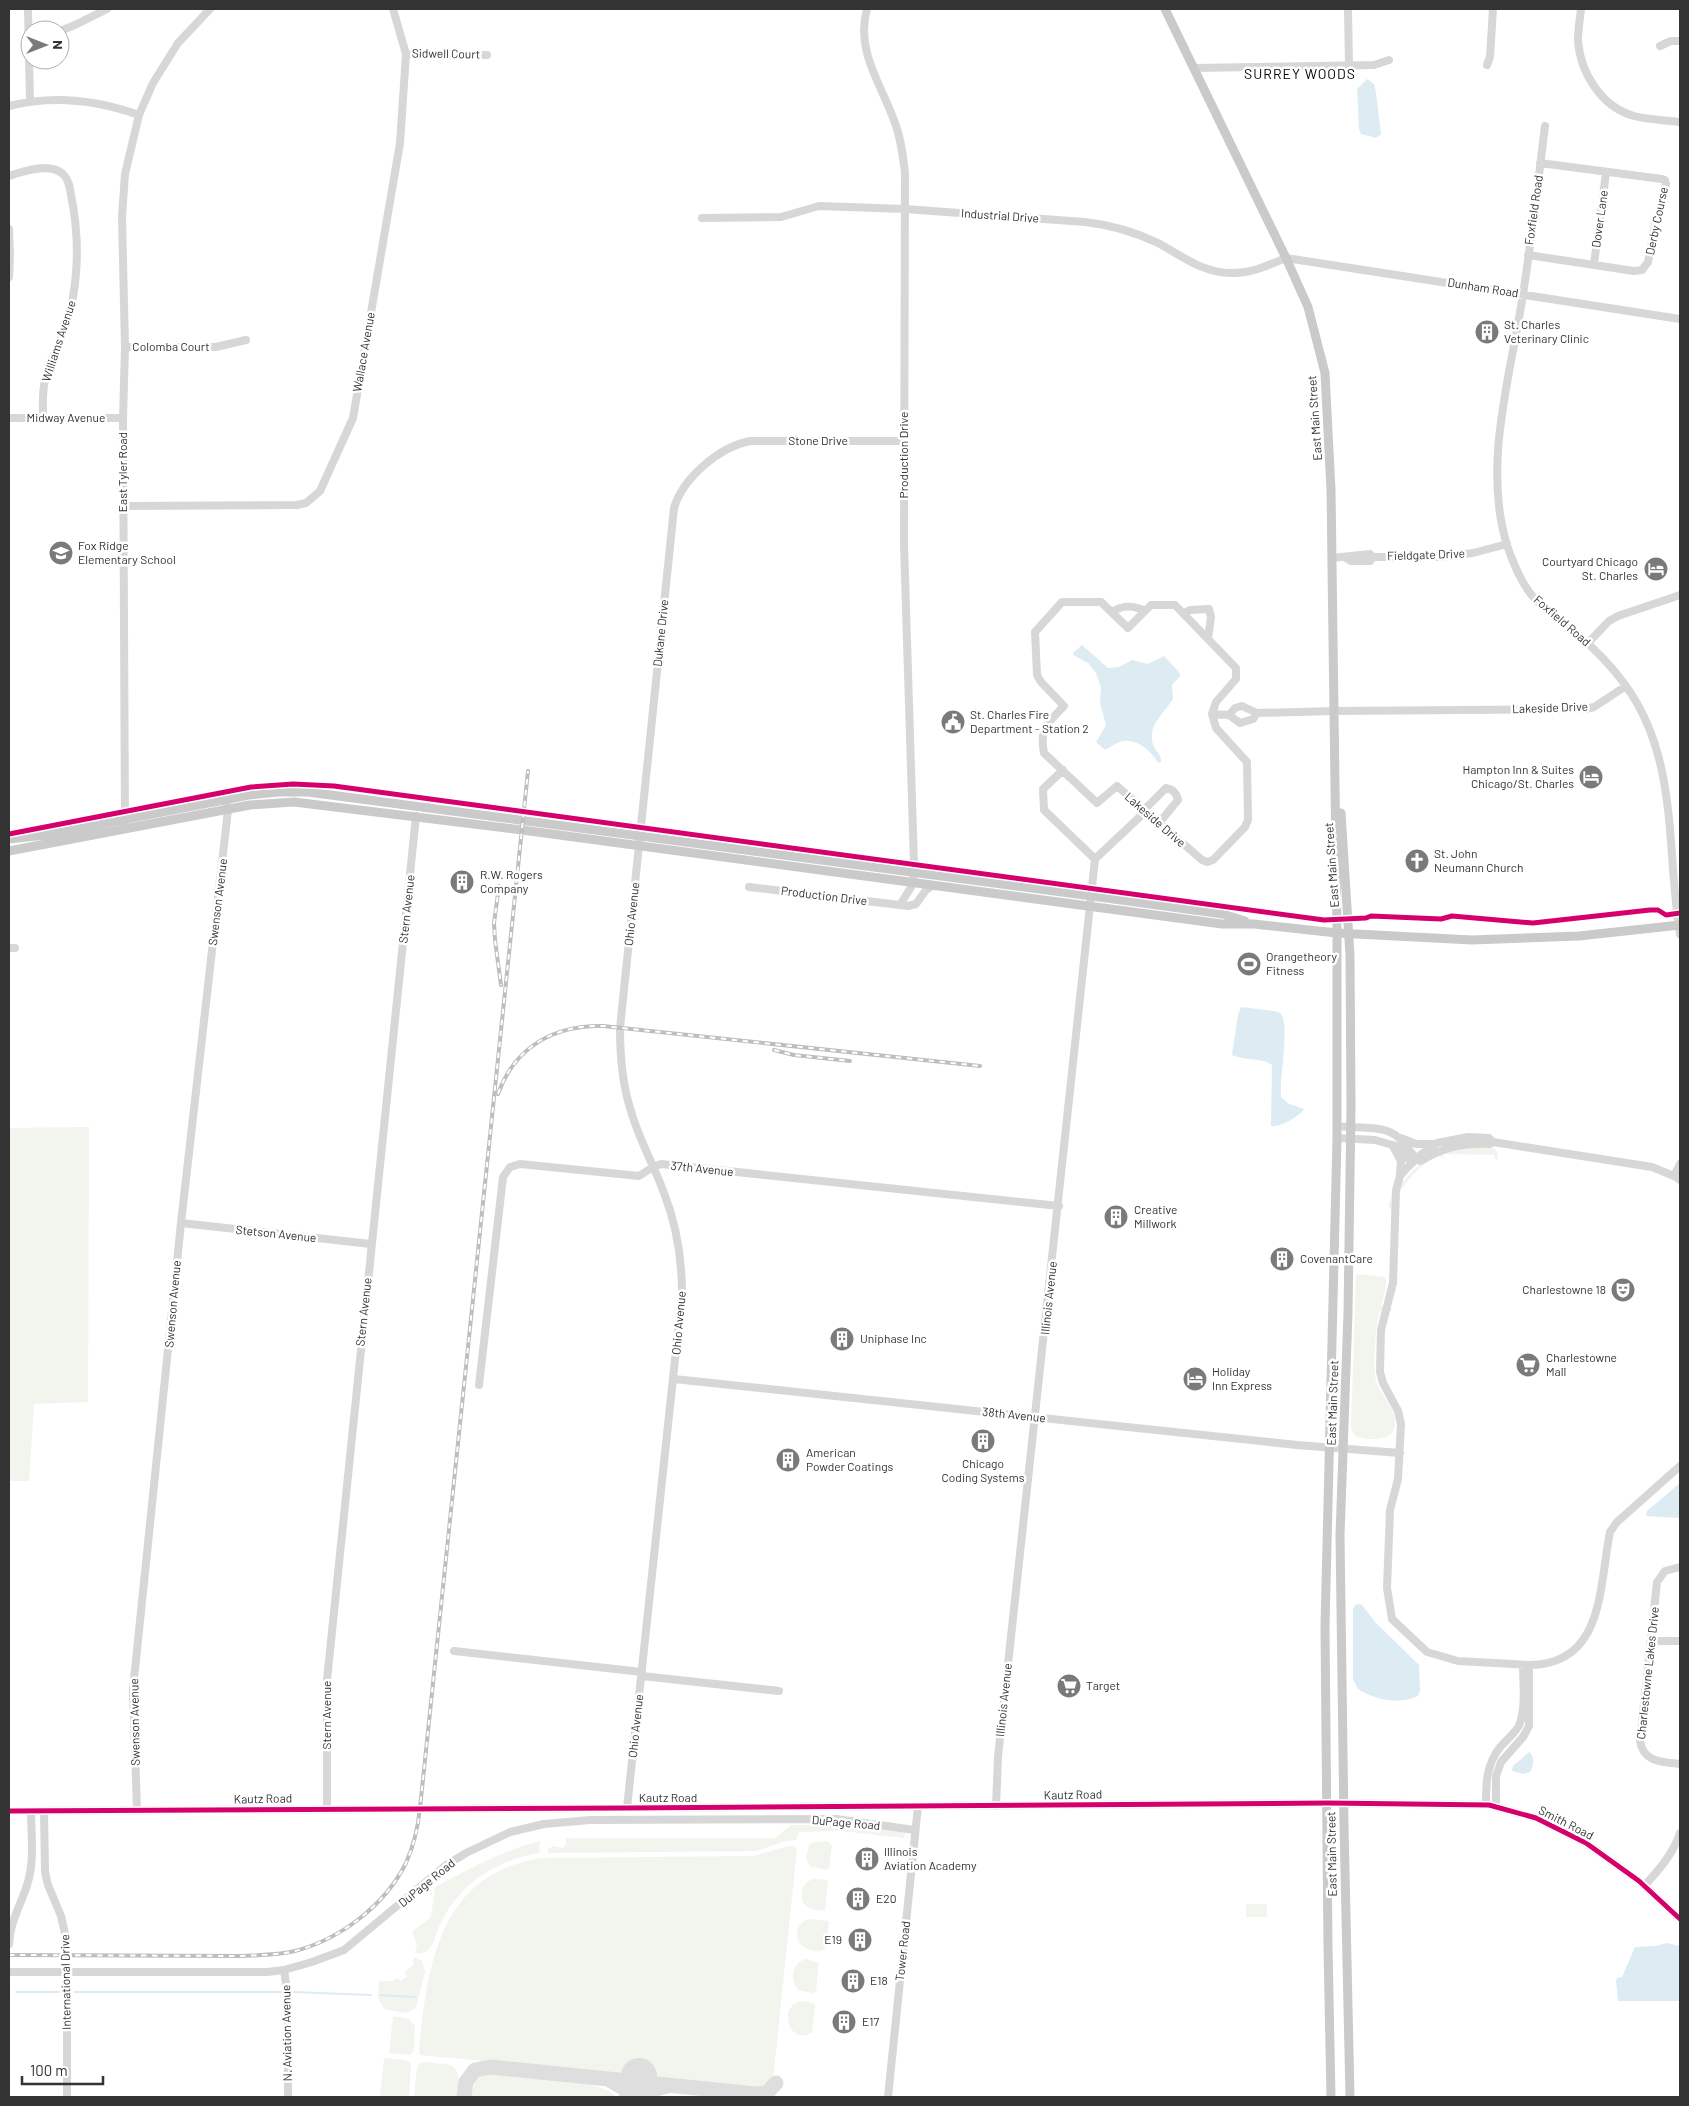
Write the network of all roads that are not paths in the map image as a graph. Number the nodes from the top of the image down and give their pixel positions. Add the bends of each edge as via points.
1 (106, 9) edge
2 (210, 9) edge
3 (393, 9) edge
4 (867, 9) edge
5 (1165, 9) edge
6 (1348, 9) edge
7 (1493, 9) edge
8 (1581, 9) edge
9 (70, 27) edge
10 (1680, 41) edge
11 (1660, 46) dead end
12 (406, 54) junction
13 (487, 55) dead end
14 (1389, 60) dead end
15 (1487, 65) dead end
16 (1349, 66) junction
17 (1194, 68) junction
18 (30, 70) edge
19 (30, 102) junction
20 (9, 106) edge
21 (138, 115) junction
22 (1680, 122) edge
23 (1545, 126) dead end
24 (1540, 163) junction
25 (1606, 173) junction
26 (9, 176) edge
27 (905, 209) junction
28 (702, 218) dead end
29 (9, 229) edge
30 (1528, 254) junction
31 (1286, 258) junction
32 (1594, 264) junction
33 (9, 278) edge
34 (1523, 294) junction
35 (1680, 319) edge
36 (246, 340) dead end
37 (125, 347) junction
38 (9, 418) edge
39 (43, 418) junction
40 (122, 418) junction
41 (903, 441) junction
42 (733, 446) joint
43 (123, 506) junction
44 (1507, 544) junction
45 (1332, 558) junction
46 (1680, 595) edge
47 (1145, 611) junction
48 (1112, 612) junction
49 (1184, 613) junction
50 (1208, 638) junction
51 (1588, 643) junction
52 (1626, 686) junction
53 (1335, 711) junction
54 (1257, 713) junction
55 (1212, 714) junction
56 (1229, 715) junction
57 (1063, 770) junction
58 (226, 800) junction
59 (228, 810) junction
60 (1145, 810) junction
61 (416, 816) junction
62 (124, 820) junction
63 (1159, 823) junction
64 (126, 830) junction
65 (640, 836) junction
66 (9, 839) edge
67 (639, 846) junction
68 (9, 852) edge
69 (1095, 859) junction
70 (914, 872) junction
71 (913, 884) junction
72 (932, 886) junction
73 (749, 888) dead end
74 (1092, 896) junction
75 (900, 905) junction
76 (1091, 906) junction
77 (1254, 924) junction
78 (1680, 928) edge
79 (1338, 934) junction
80 (1349, 934) junction
81 (1338, 1126) junction
82 (1351, 1128) junction
83 (1398, 1137) junction
84 (1338, 1138) junction
85 (1351, 1140) junction
86 (1493, 1142) junction
87 (1438, 1144) junction
88 (1393, 1146) junction
89 (1414, 1162) junction
90 (1680, 1164) edge
91 (653, 1167) junction
92 (1400, 1176) junction
93 (1677, 1178) edge
94 (1059, 1206) junction
95 (181, 1223) junction
96 (371, 1244) junction
97 (674, 1379) junction
98 (479, 1385) dead end
99 (1036, 1418) junction
100 (1330, 1447) junction
101 (1344, 1448) junction
102 (1400, 1450) junction
103 (1680, 1466) edge
104 (1680, 1566) edge
105 (1651, 1641) junction
106 (1680, 1642) edge
107 (454, 1651) dead end
108 (1526, 1665) junction
109 (642, 1674) junction
110 (780, 1691) dead end
111 (1680, 1764) edge
112 (1328, 1803) junction
113 (1343, 1803) junction
114 (1486, 1804) junction
115 (918, 1806) junction
116 (996, 1806) junction
117 (1496, 1806) junction
118 (327, 1808) junction
119 (627, 1808) junction
120 (31, 1810) junction
121 (44, 1810) junction
122 (137, 1810) junction
123 (9, 1811) edge
124 (915, 1830) junction
125 (1680, 1834) edge
126 (1644, 1886) junction
127 (1680, 1920) edge
128 (9, 1944) edge
129 (284, 1970) junction
130 (9, 1972) edge
131 (67, 1972) junction
132 (66, 2097) edge
133 (288, 2097) edge
134 (888, 2097) edge
135 (1331, 2097) edge
136 (1350, 2097) edge

1 - 9 street
2 - 21 street, East Tyler Road via 168,57
3 - 12 street, Wallace Avenue
4 - 27 street, Production Drive via 865,48 901,144
5 - 17 main road, East Main Street
6 - 16 street
7 - 15 street
8 - 22 street via 1578,38 1582,65 1597,90 1633,116
10 - 11 street
12 - 13 street, Sidwell Court
12 - 43 street, Wallace Avenue via 400,143 353,418 320,490 306,503 297,505
14 - 16 street via 1374,65
16 - 17 street
17 - 31 main road, East Main Street
18 - 19 street
19 - 20 street
19 - 21 street via 79,100
21 - 37 street, East Tyler Road via 125,174 122,217
23 - 24 street, Foxfield Road
24 - 25 street, Derby Course
24 - 30 street, Foxfield Road
25 - 32 street, Dover Lane
25 - 32 street, Derby Course via 1662,179 1666,184 1646,267 1634,271
26 - 39 street, Williams Avenue via 50,168 58,170 68,181 74,211 77,265 74,289 62,337 45,381
27 - 28 street, Industrial Drive via 819,206 781,217
27 - 31 street, Industrial Drive via 1100,224 1139,234 1214,272 1249,272
27 - 41 street, Production Drive
29 - 33 street
30 - 32 street, Derby Course
30 - 34 street, Foxfield Road
31 - 34 street, Dunham Road
31 - 45 main road, East Main Street via 1308,307 1325,373 1332,490
34 - 35 street, Dunham Road
34 - 44 street, Foxfield Road via 1497,458 1497,495
36 - 37 street, Colomba Court via 216,347
37 - 40 street, East Tyler Road
38 - 39 street, Midway Avenue
39 - 40 street, Midway Avenue
40 - 43 street, East Tyler Road
41 - 42 street, Stone Drive via 750,442
41 - 70 street, Production Drive
42 - 65 street, Dukane Drive via 717,455 689,481 680,492 674,508
43 - 62 street, East Tyler Road
44 - 45 street, Fieldgate Drive via 1439,557 1373,557 1370,561
44 - 51 street, Foxfield Road via 1519,574 1534,598
45 - 53 main road, East Main Street
46 - 51 street via 1618,616
47 - 48 street via 1124,606
47 - 48 street, Lakeside Drive via 1128,628
47 - 49 street, Lakeside Drive via 1151,605 1175,605
48 - 57 street, Lakeside Drive via 1101,602 1062,602 1035,632 1037,675 1064,706 1041,733 1044,753
49 - 50 street, Lakeside Drive
49 - 50 street via 1209,609
50 - 55 street, Lakeside Drive via 1236,668 1236,679 1216,702
51 - 52 street, Foxfield Road
52 - 53 street, Lakeside Drive via 1586,709
52 - 78 street, Foxfield Road via 1646,722 1662,764
53 - 54 street, Lakeside Drive
53 - 79 main road, East Main Street
53 - 80 main road, East Main Street
54 - 56 street, Lakeside Drive via 1242,706
54 - 56 street, Lakeside Drive via 1252,719 1240,723
55 - 56 street, Lakeside Drive
55 - 63 street, Lakeside Drive via 1216,728 1247,762 1248,820 1245,827 1213,860 1207,862
57 - 60 street, Lakeside Drive via 1096,803 1117,786
57 - 69 street via 1043,788 1044,810
58 - 59 street, Swenson Avenue
58 - 62 main road
58 - 65 main road via 294,791
59 - 61 main road via 264,803 294,802
59 - 64 main road
59 - 95 street, Swenson Avenue
60 - 63 street, Lakeside Drive
60 - 63 street via 1166,788 1171,789 1178,800
60 - 69 street
61 - 67 main road
61 - 96 street, Stern Avenue
62 - 64 street, East Tyler Road
62 - 66 main road
64 - 68 main road
65 - 67 street, Dukane Drive
65 - 70 main road
67 - 71 main road
67 - 91 street, Ohio Avenue via 620,1028 621,1063 631,1112
69 - 74 street, Illinois Avenue
70 - 71 street, Production Drive
70 - 74 main road
71 - 72 main road
71 - 75 street, Production Drive
72 - 75 street, Production Drive via 916,904
72 - 76 main road
73 - 75 street, Production Drive
74 - 76 street, Illinois Avenue
74 - 77 main road via 1223,914
76 - 77 main road via 1222,924
76 - 94 street, Illinois Avenue
77 - 79 main road
78 - 80 main road via 1510,940 1429,940
79 - 80 main road
79 - 81 main road, East Main Street
80 - 82 main road, East Main Street
81 - 82 street
81 - 84 main road, East Main Street
82 - 83 street via 1376,1129
82 - 85 main road, East Main Street
83 - 87 street via 1421,1145
83 - 89 street
84 - 85 street
84 - 100 main road, East Main Street
85 - 88 street via 1375,1140
85 - 101 main road, East Main Street
86 - 87 street via 1489,1138 1468,1137
86 - 89 street via 1456,1145
86 - 93 street via 1652,1167
87 - 89 street
88 - 89 street
88 - 92 street via 1401,1161
89 - 92 street
90 - 93 street
91 - 94 street, 37th Avenue via 662,1164
91 - 97 street, Ohio Avenue via 669,1207 681,1266 681,1312
91 - 98 street, 37th Avenue via 639,1176 520,1164 510,1167 503,1176
92 - 102 street via 1395,1198 1393,1283 1381,1330 1380,1372 1398,1411
94 - 99 street, Illinois Avenue
95 - 96 street, Stetson Avenue
95 - 122 street, Swenson Avenue via 133,1689
96 - 118 street, Stern Avenue via 327,1680
97 - 99 street, 38th Avenue
97 - 109 street, Ohio Avenue
99 - 100 street, 38th Avenue
99 - 116 street, Illinois Avenue via 998,1757
100 - 101 street, 38th Avenue
100 - 112 main road, East Main Street via 1325,1626
101 - 102 street, 38th Avenue
101 - 113 main road, East Main Street via 1340,1536
102 - 108 street via 1398,1479 1389,1518 1387,1588 1392,1620 1419,1647 1434,1655 1458,1661
103 - 108 street via 1610,1532 1597,1612 1586,1640 1556,1660
104 - 105 street, Charlestowne Lakes Drive via 1665,1571 1657,1582
105 - 106 street
105 - 111 street, Charlestowne Lakes Drive via 1641,1746 1650,1758
107 - 109 street
108 - 114 street via 1521,1720 1488,1767
108 - 117 street via 1529,1726 1502,1762 1496,1776
109 - 110 street
109 - 119 street, Ohio Avenue
112 - 113 street, Smith Road
112 - 116 street, Kautz Road
112 - 135 main road, East Main Street
113 - 114 street, Smith Road
113 - 136 main road, East Main Street
114 - 117 street, Smith Road
115 - 116 street, Kautz Road
115 - 119 street, Kautz Road
115 - 124 street, Tower Road
117 - 126 street, Smith Road via 1536,1818 1576,1838 1615,1862
118 - 119 street, Kautz Road
118 - 122 street, Kautz Road
120 - 121 street, Kautz Road
120 - 123 street, Kautz Road
120 - 128 street via 31,1868 11,1923
121 - 122 street, Kautz Road
121 - 131 street, International Drive via 45,1872 64,1926
124 - 129 street, DuPage Road via 836,1819 572,1820 537,1826 510,1832 445,1866 344,1950
124 - 134 street, Tower Road
125 - 126 street via 1662,1867
126 - 127 street, Smith Road
129 - 131 street, DuPage Road
129 - 133 street, N. Aviation Avenue via 288,1997
130 - 131 street, DuPage Road
131 - 132 street, International Drive

